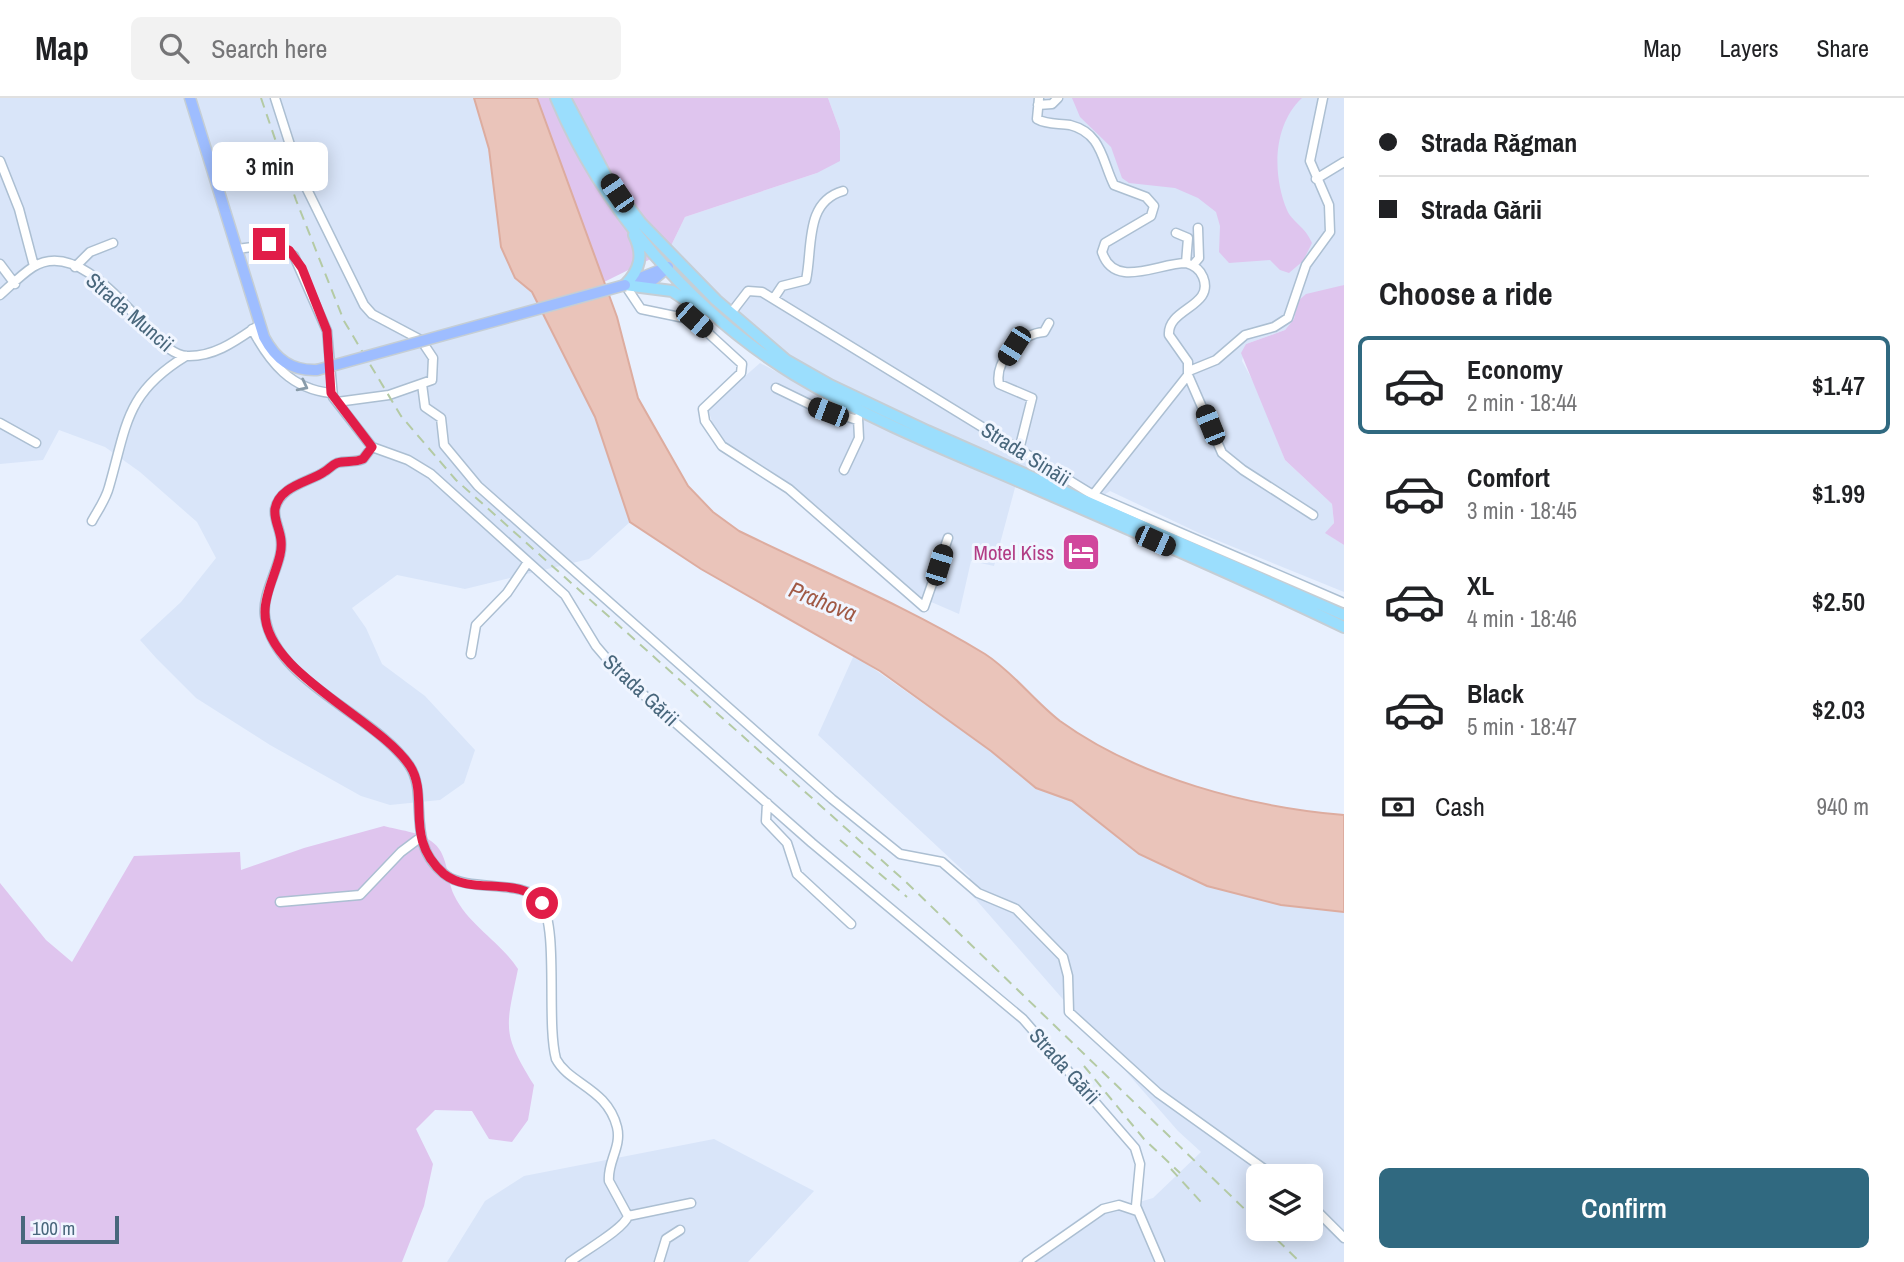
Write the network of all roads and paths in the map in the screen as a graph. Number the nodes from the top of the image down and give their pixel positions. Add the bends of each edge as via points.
1 (190, 98) edge
2 (275, 98) edge
3 (556, 98) edge
4 (565, 98) edge
5 (1058, 98) edge
6 (1323, 98) edge
7 (1038, 102) edge
8 (0, 161) edge
9 (1344, 162) edge
10 (1316, 179) junction
11 (843, 191) dead end
12 (620, 212) junction
13 (1198, 228) dead end
14 (1176, 233) dead end
15 (113, 243) dead end
16 (237, 249) junction
17 (0, 264) edge
18 (672, 264) junction
19 (1190, 264) junction
20 (34, 266) junction
21 (75, 267) junction
22 (15, 284) junction
23 (625, 285) junction
24 (0, 295) edge
25 (774, 298) junction
26 (731, 313) junction
27 (1049, 323) dead end
28 (256, 327) junction
29 (186, 356) junction
30 (768, 356) junction
31 (1189, 373) junction
32 (422, 384) junction
33 (776, 388) dead end
34 (331, 393) junction
35 (337, 402) junction
36 (862, 409) junction
37 (857, 420) junction
38 (0, 423) edge
39 (36, 443) dead end
40 (372, 447) junction
41 (1018, 450) junction
42 (844, 470) dead end
43 (1093, 495) junction
44 (1313, 515) dead end
45 (92, 521) dead end
46 (948, 538) dead end
47 (528, 562) junction
48 (1344, 603) edge
49 (1344, 615) edge
50 (1344, 625) edge
51 (471, 654) dead end
52 (766, 803) junction
53 (421, 838) junction
54 (280, 902) dead end
55 (851, 924) dead end
56 (1257, 1164) edge
57 (691, 1203) dead end
58 (1137, 1211) junction
59 (628, 1216) junction
60 (1323, 1217) edge
61 (680, 1230) dead end
62 (1344, 1238) edge
63 (570, 1262) edge
64 (659, 1262) edge
65 (1027, 1262) edge
66 (1160, 1262) edge

1 - 16 main road
2 - 32 street via 299,173 368,311 421,340 429,350 434,373 432,380
3 - 12 highway via 583,154
4 - 18 highway via 617,193
5 - 7 street via 1052,104
6 - 10 street via 1310,152
7 - 19 street via 1036,117 1041,122 1077,127 1102,152 1116,188 1146,197 1154,205 1151,216 1105,243 1102,251 1107,264 1127,273
8 - 20 street
9 - 10 street
10 - 31 street via 1329,205 1331,226 1306,265 1288,318 1245,335 1216,360
11 - 25 street via 817,209 806,280 782,286
12 - 18 highway
12 - 23 highway via 640,253 636,273
13 - 19 street via 1199,258
14 - 19 street via 1188,238
15 - 21 street, Strada Muncii via 90,253
16 - 28 main road
16 - 34 street via 274,244 289,250 298,261 327,331
17 - 22 street
18 - 23 main road via 654,279
18 - 26 highway
18 - 30 highway via 715,314
19 - 31 street via 1204,280 1204,294 1168,330 1188,362
20 - 21 street, Strada Muncii via 57,263
20 - 22 street
21 - 29 street, Strada Muncii via 104,283 169,349
22 - 24 street
23 - 28 main road, bridge via 317,370 284,362
23 - 30 highway via 657,287 682,296 733,337
23 - 46 street via 642,309 694,320 742,364 741,373 704,408 705,421 722,446 789,489 924,607
25 - 26 street, Strada Sinăii via 758,290 748,291
25 - 41 street, Strada Sinăii
26 - 49 highway via 786,360 830,385
27 - 41 street via 1044,332 1031,334 1014,346 998,377 999,384 1032,398
28 - 29 street, Strada Muncii via 219,350
28 -> 34 street via 265,354 284,375 307,389
29 - 45 street, Strada Muncii via 166,368 130,411 109,489
30 - 36 highway
31 - 43 street
31 - 44 street via 1222,453
32 - 35 street via 389,395
32 - 56 street, Strada Gării via 425,407 441,418 444,445 478,486 900,854 942,862 978,893 1016,909 1047,937 1066,965 1069,1012 1158,1093
33 - 37 street
34 - 35 street
35 - 40 street
36 - 37 street
36 - 50 highway
37 - 42 street via 859,438
38 - 39 street
40 - 47 street, Strada Gării via 424,468
40 - 53 street via 363,459 332,466 279,500 275,513 282,545 264,614 276,645 293,668 353,713 409,765 415,777
41 - 43 street, Strada Sinăii
43 - 48 street, Strada Sinăii
47 - 51 street via 507,593 476,625
47 - 52 street, Strada Gării via 565,596 596,646 621,674
52 - 55 street via 766,821 787,843 797,874
52 - 58 street, Strada Gării via 1023,1019 1135,1148 1139,1158
53 - 54 street via 360,895
53 - 59 street via 438,869 458,882 532,892 542,903 548,928 556,1059 599,1096 613,1115 618,1142 609,1181
57 - 59 street
58 - 65 street via 1119,1205 1103,1209
58 - 66 street
59 - 63 street via 620,1228
60 - 62 street
61 - 64 street via 666,1239

